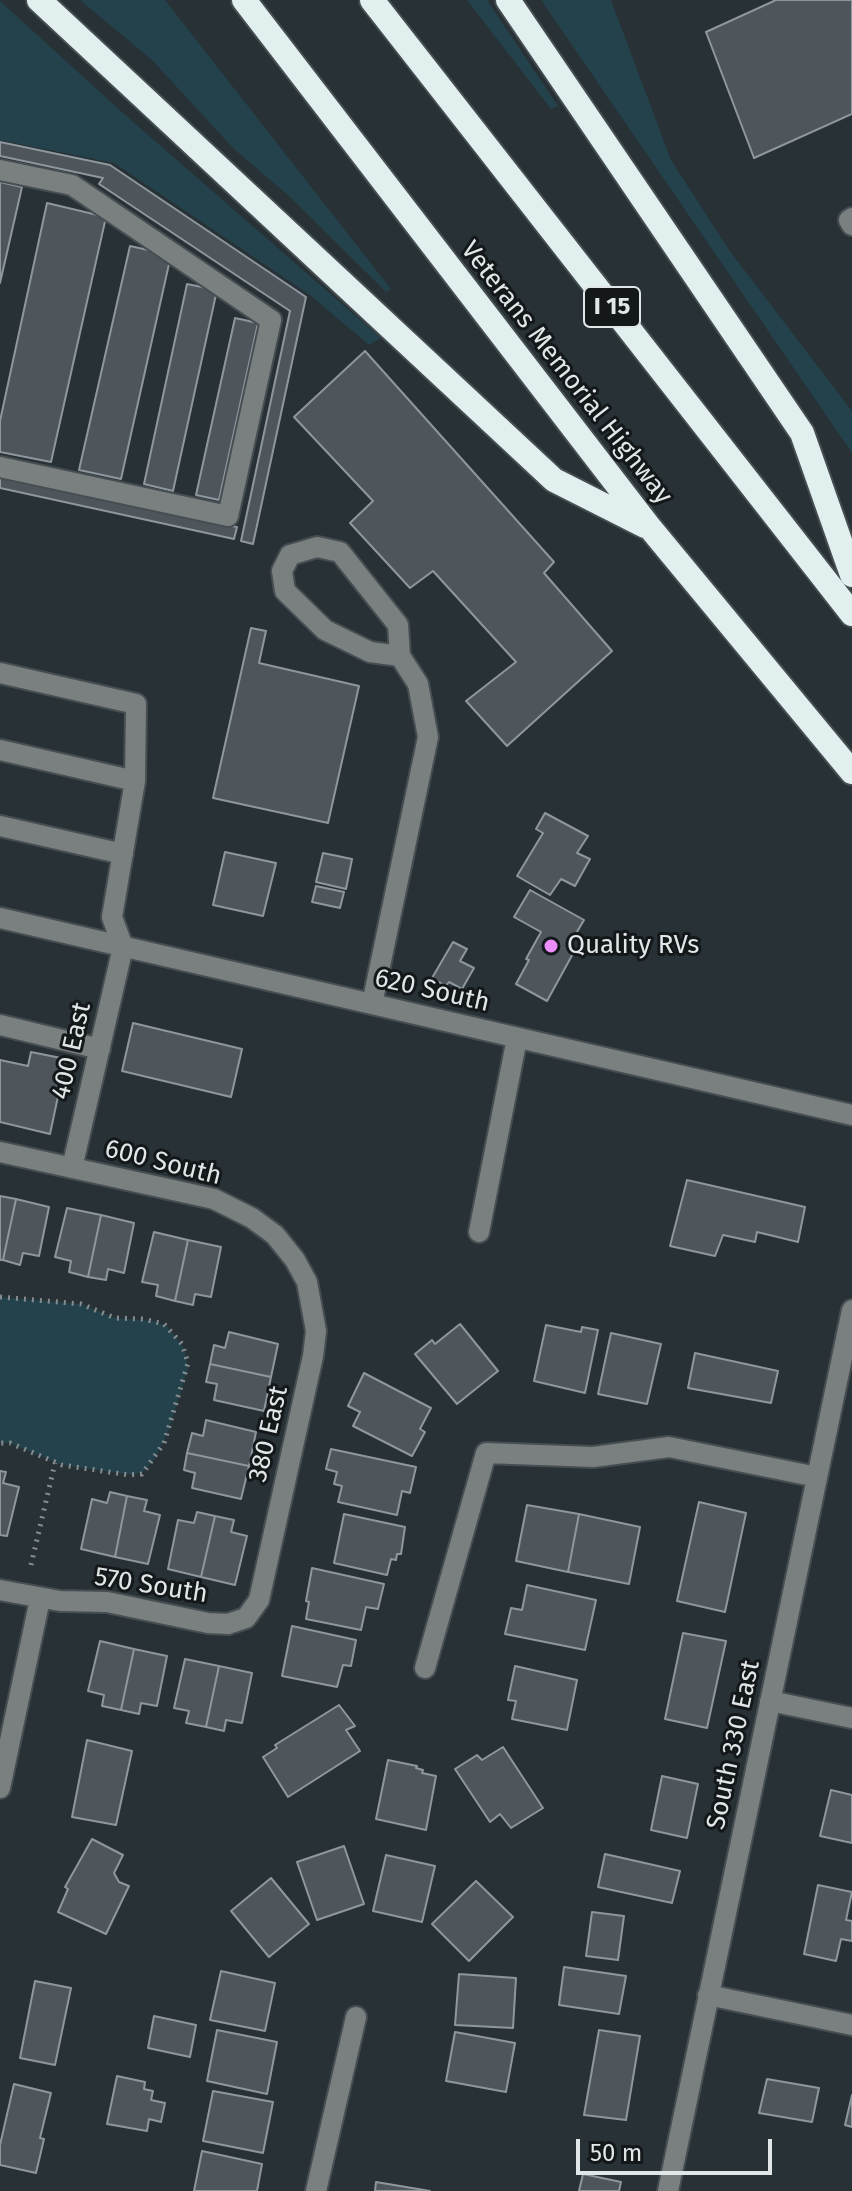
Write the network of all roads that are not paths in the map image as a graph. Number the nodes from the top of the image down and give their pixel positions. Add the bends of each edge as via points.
1 (39, 0) edge
2 (244, 0) edge
3 (372, 0) edge
4 (508, 0) edge
5 (0, 170) edge
6 (852, 218) edge
7 (852, 225) edge
8 (0, 467) edge
9 (651, 529) junction
10 (852, 575) edge
11 (852, 614) edge
12 (400, 656) junction
13 (0, 673) edge
14 (0, 750) edge
15 (852, 772) edge
16 (135, 781) junction
17 (0, 826) edge
18 (123, 854) junction
19 (0, 918) edge
20 (123, 947) junction
21 (372, 1004) junction
22 (0, 1025) edge
23 (517, 1038) junction
24 (100, 1049) junction
25 (852, 1115) edge
26 (0, 1152) edge
27 (72, 1168) junction
28 (479, 1232) dead end
29 (295, 1260) joint
30 (852, 1310) edge
31 (817, 1477) junction
32 (0, 1590) edge
33 (40, 1599) junction
34 (246, 1618) joint
35 (425, 1668) dead end
36 (770, 1701) junction
37 (852, 1718) edge
38 (0, 1788) edge
39 (708, 1995) junction
40 (356, 2017) dead end
41 (852, 2025) edge
42 (316, 2191) edge
43 (668, 2191) edge

1 - 9 highway via 554,480
2 - 9 highway, Veterans Memorial Highway
3 - 11 highway, I 15
4 - 10 highway via 802,433
5 - 8 street via 72,185 271,320 228,516
6 - 7 street
9 - 15 highway, Veterans Memorial Highway
12 - 12 street via 398,625 340,552 317,547 290,555 282,571 285,591 325,630 370,652
12 - 21 street via 418,684 428,737
13 - 16 street via 136,704
14 - 16 street
16 - 18 street
17 - 18 street
18 - 20 street via 112,917
19 - 20 street, 620 South
20 - 21 street, 620 South
20 - 24 street, 400 East
21 - 23 street, 620 South
22 - 24 street
23 - 25 street, 620 South
23 - 28 street
24 - 27 street, 400 East
26 - 27 street, 600 South
27 - 29 street, 600 South via 214,1199 275,1235
29 - 34 street, 380 East via 313,1306 313,1356 259,1600
30 - 31 street, South 330 East
31 - 35 street via 669,1447 593,1457 486,1453
31 - 36 street, South 330 East
32 - 33 street, 570 South
33 - 34 street, 570 South via 107,1602 208,1623
33 - 38 street
36 - 37 street
36 - 39 street, South 330 East
39 - 41 street
39 - 43 street, South 330 East
40 - 42 street

